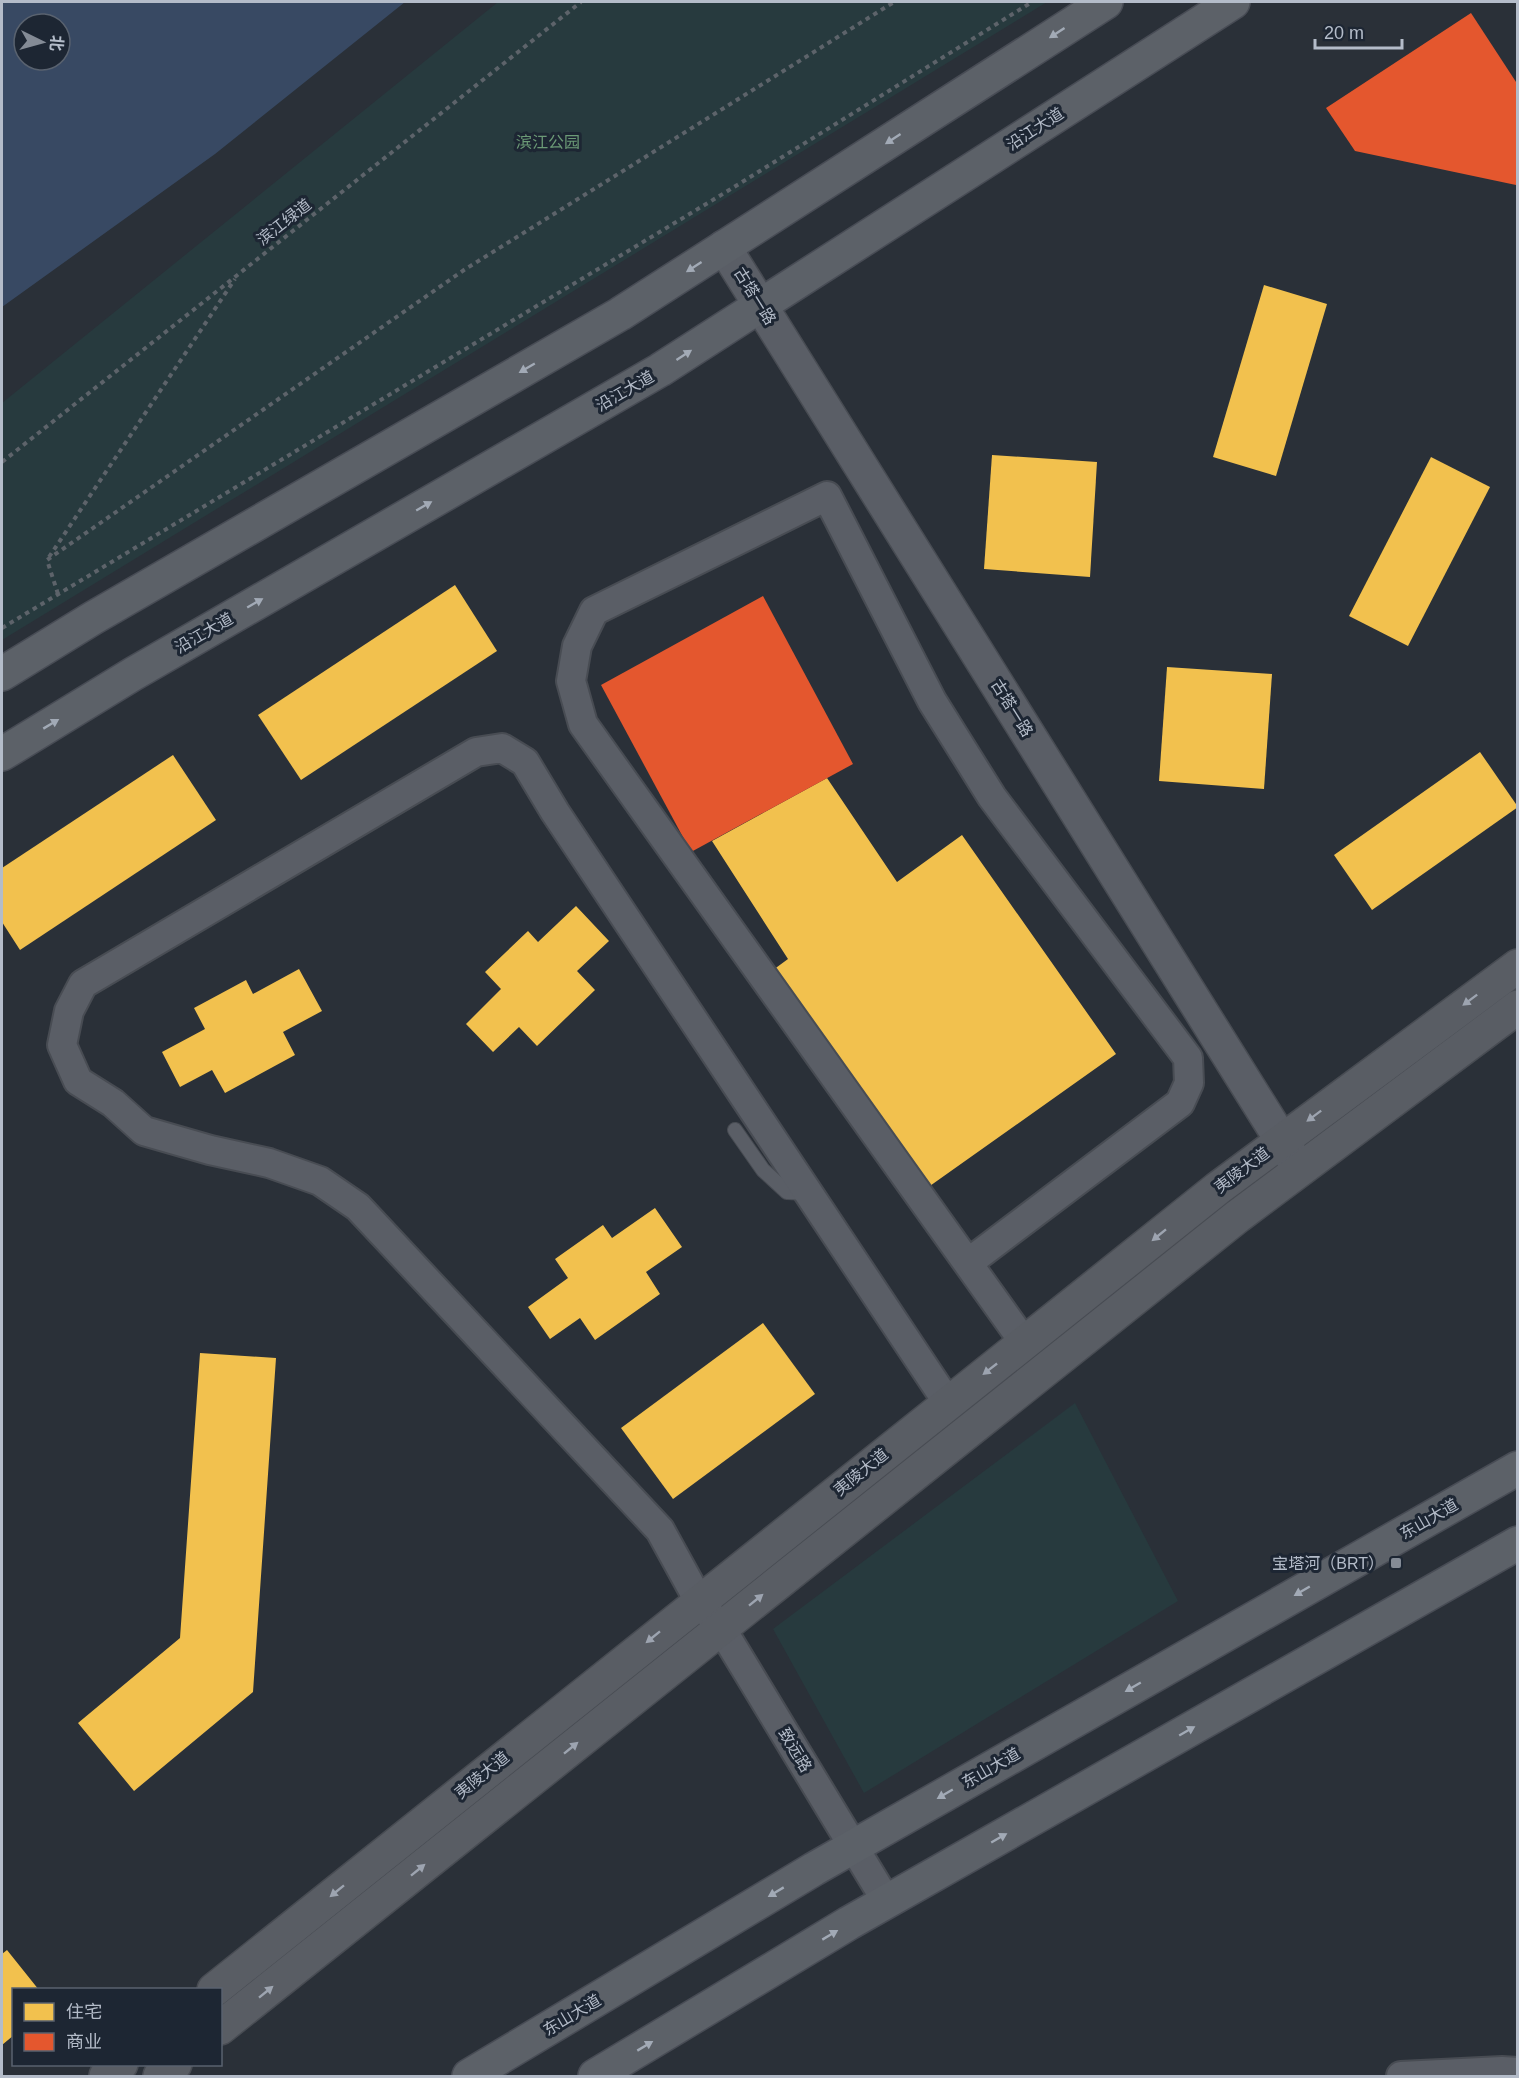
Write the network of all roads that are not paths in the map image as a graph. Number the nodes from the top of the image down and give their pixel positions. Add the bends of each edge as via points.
1 (1106, 2) edge
2 (1233, 2) edge
3 (724, 247) junction
4 (761, 306) junction
5 (2, 674) edge
6 (2, 754) edge
7 (1518, 966) edge
8 (1518, 1007) edge
9 (735, 1130) dead end
10 (1282, 1140) junction
11 (1300, 1169) junction
12 (809, 1193) junction
13 (968, 1263) junction
14 (1024, 1342) junction
15 (948, 1403) junction
16 (1518, 1468) edge
17 (1518, 1543) edge
18 (699, 1601) junction
19 (721, 1628) junction
20 (854, 1847) junction
21 (887, 1902) junction
22 (215, 1988) edge
23 (222, 2026) edge
24 (118, 2066) edge
25 (172, 2066) edge
26 (1518, 2072) edge
27 (106, 2076) edge
28 (160, 2076) edge
29 (469, 2076) edge
30 (595, 2076) edge
31 (1401, 2076) edge

1 -> 3 main road
2 - 4 main road, 沿江大道
3 - 4 street, 古塔一路
3 -> 5 main road via 620,314
6 -> 4 main road, 沿江大道 via 133,674 660,370
4 - 10 street, 古塔一路
7 -> 10 main road, 夷陵大道
8 - 11 main road, 夷陵大道
9 - 12 lane via 763,1170 787,1192
10 - 11 street, 古塔一路
10 -> 14 main road, 夷陵大道
19 -> 11 main road, 夷陵大道
12 - 15 street, 致远路
12 - 18 street, 致远路 via 525,762 502,748 476,752 83,984 69,1011 62,1045 78,1081 113,1103 144,1131 290,1170 320,1181 358,1207 660,1530
13 - 13 street via 583,724 571,681 577,646 594,611 827,496 932,701 992,797 1188,1058 1189,1083 1180,1103
13 - 14 street
14 -> 15 main road, 夷陵大道
15 - 18 main road, 夷陵大道
16 -> 20 main road, 东山大道
21 -> 17 main road
18 - 19 street, 致远路
18 -> 22 main road, 夷陵大道
19 - 20 street, 致远路
23 -> 19 main road, 夷陵大道
20 - 21 street, 致远路
20 -> 29 main road, 东山大道
30 -> 21 main road
24 - 27 main road
25 - 28 main road
26 - 31 street

